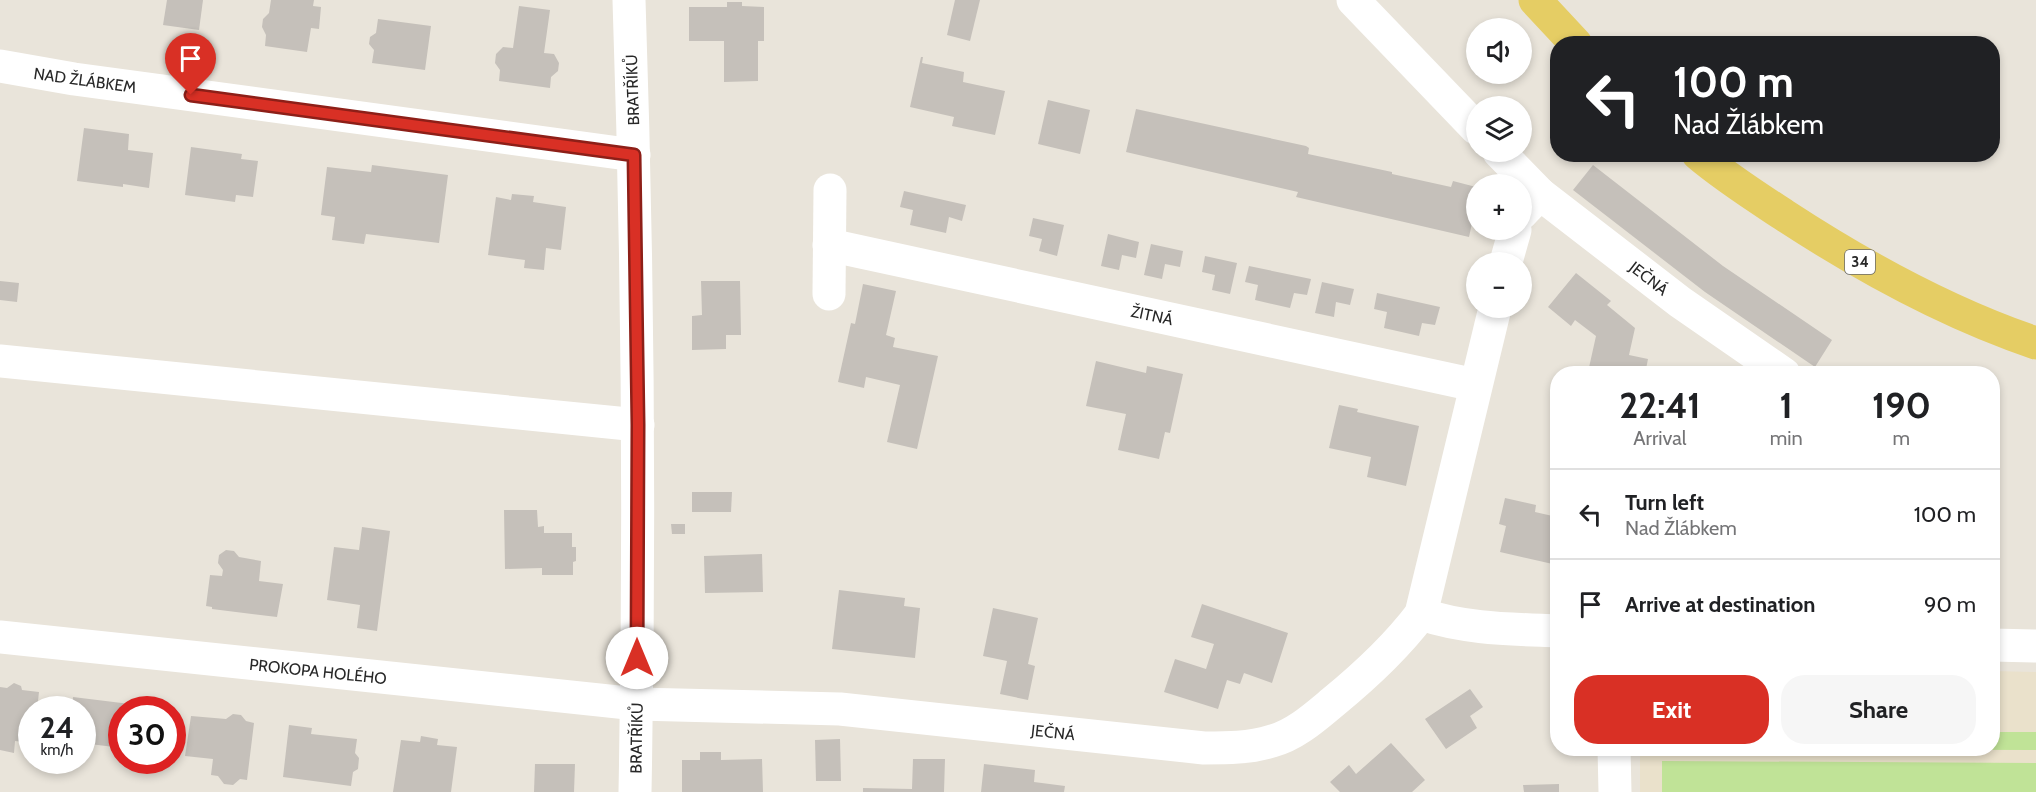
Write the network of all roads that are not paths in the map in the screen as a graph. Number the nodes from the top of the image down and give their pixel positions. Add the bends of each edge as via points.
1 (629, 0) edge
2 (1353, 0) edge
3 (1535, 0) edge
4 (1569, 36) edge
5 (0, 66) edge
6 (1466, 118) edge
7 (634, 155) junction
8 (1709, 162) edge
9 (830, 190) dead end
10 (1532, 205) edge
11 (829, 245) junction
12 (829, 294) dead end
13 (1492, 318) edge
14 (2036, 343) edge
15 (0, 361) edge
16 (1772, 366) edge
17 (1475, 385) junction
18 (638, 425) junction
19 (1421, 614) junction
20 (1550, 631) edge
21 (0, 637) edge
22 (2000, 645) edge
23 (2036, 646) edge
24 (637, 704) junction
25 (1614, 756) edge
26 (635, 792) edge
27 (1615, 792) edge

1 - 7 street, BRATŘÍKŮ
2 - 6 street
3 - 4 main road
5 - 7 street, NAD ŽLÁBKEM
7 - 18 street, BRATŘÍKŮ
8 - 14 main road, 34 via 1771,207 1870,267 1948,307
9 - 11 street
10 - 16 street, JEČNÁ
11 - 12 street
11 - 17 street, ŽITNÁ
13 - 17 street, JEČNÁ
15 - 18 street
17 - 19 street, JEČNÁ
18 - 24 street, BRATŘÍKŮ
19 - 20 street via 1460,625
19 - 24 street, JEČNÁ via 1361,679 1300,728 1274,741 1238,748 1204,748 840,708
21 - 24 street, PROKOPA HOLÉHO
22 - 23 street
24 - 26 street, BRATŘÍKŮ
25 - 27 street

